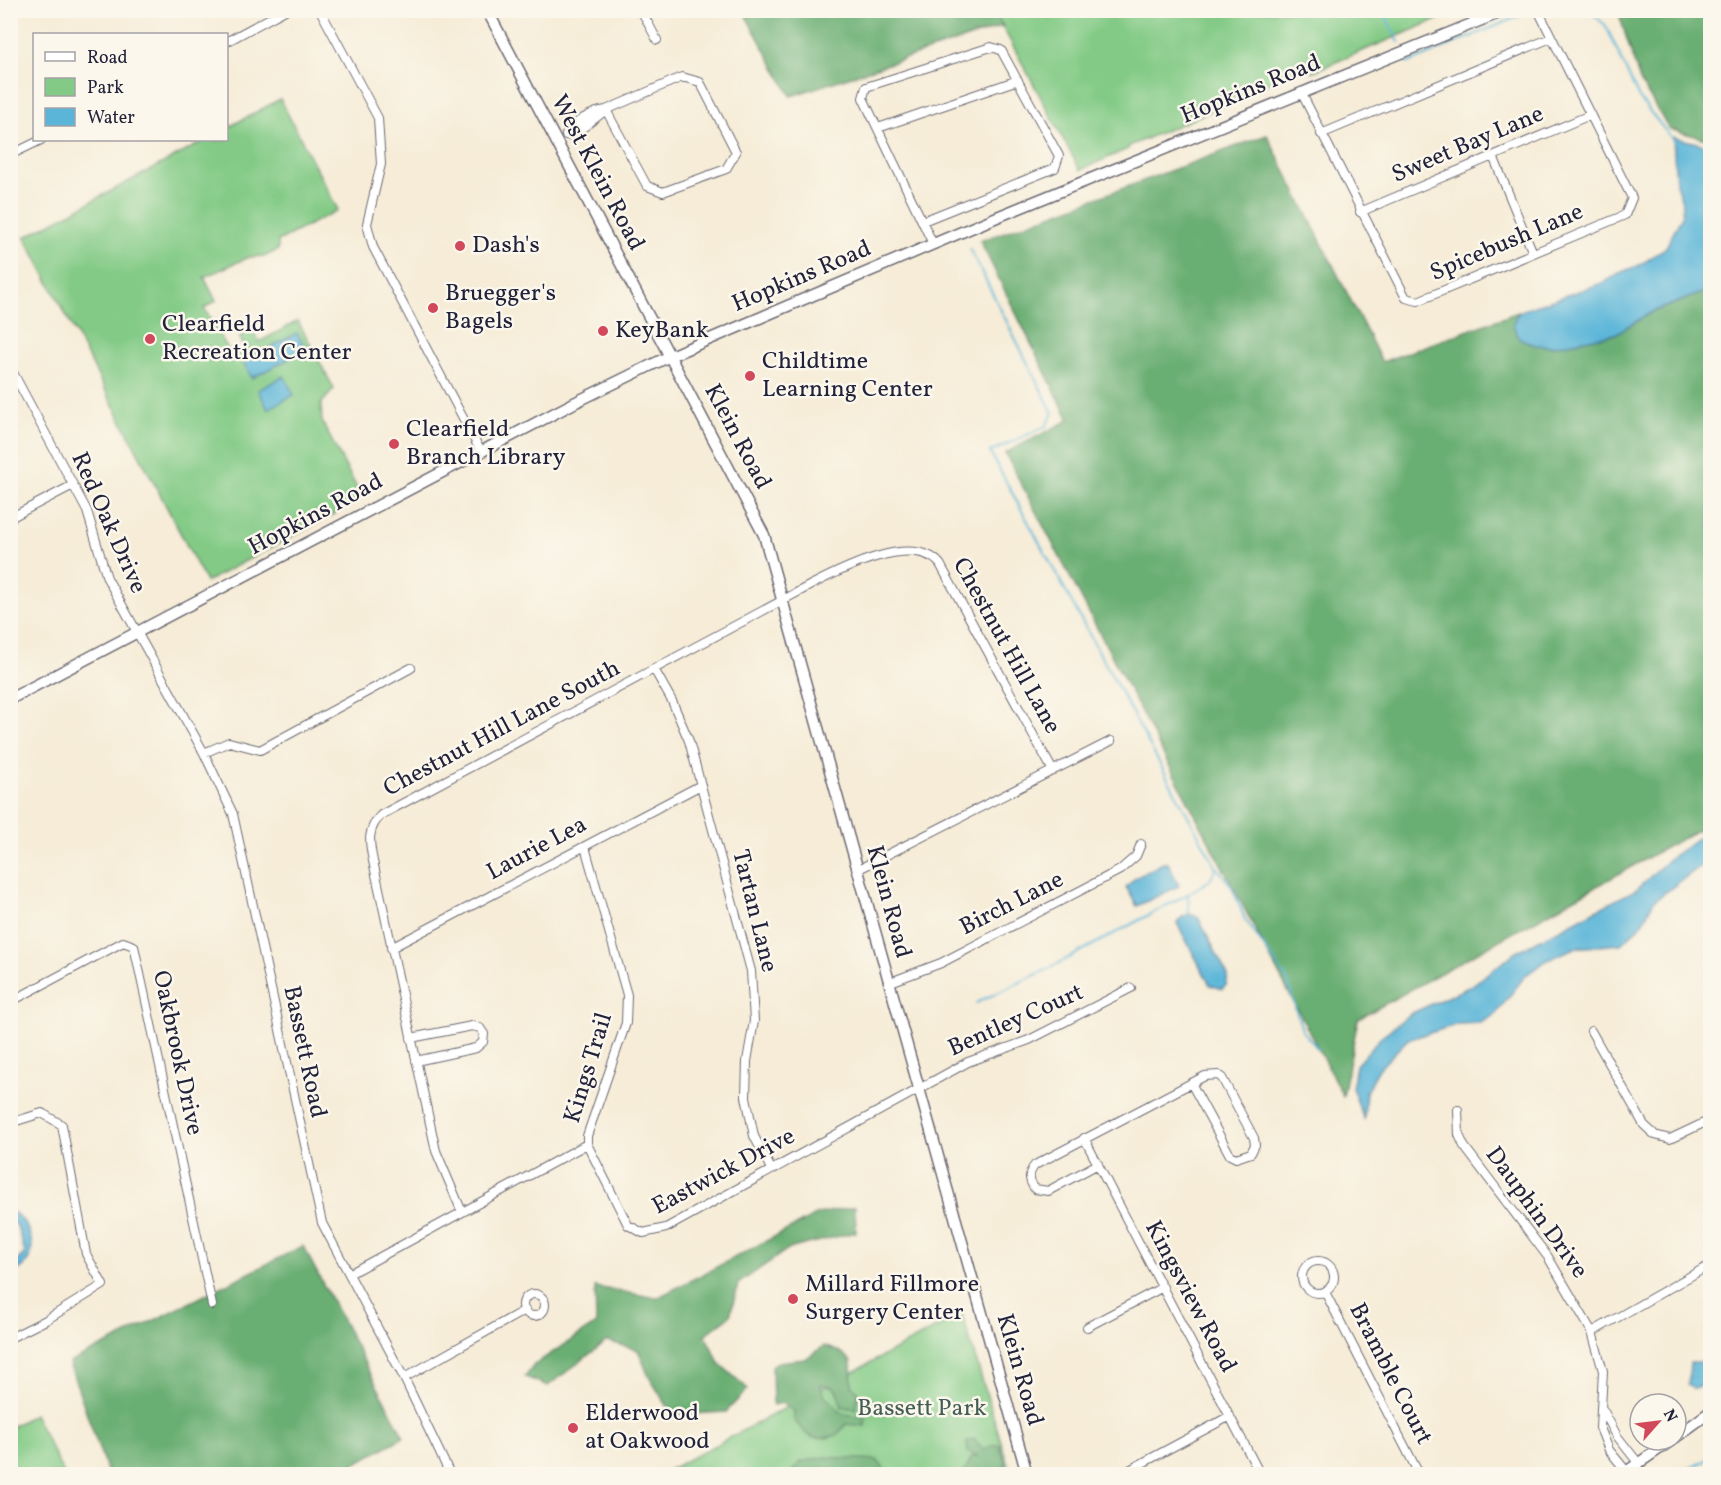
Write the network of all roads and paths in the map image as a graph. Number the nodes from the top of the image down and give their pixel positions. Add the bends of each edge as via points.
1 (285, 10) edge
2 (320, 10) edge
3 (487, 10) edge
4 (641, 10) edge
5 (1506, 10) edge
6 (1538, 10) edge
7 (1551, 38) junction
8 (657, 40) dead end
9 (228, 41) edge
10 (1018, 80) junction
11 (1301, 92) junction
12 (606, 110) junction
13 (1590, 115) junction
14 (878, 128) junction
15 (1321, 134) junction
16 (561, 137) junction
17 (39, 141) edge
18 (10, 155) edge
19 (1493, 156) junction
20 (1360, 212) junction
21 (923, 221) junction
22 (933, 244) junction
23 (1533, 253) junction
24 (670, 356) junction
25 (10, 367) edge
26 (481, 452) junction
27 (73, 485) junction
28 (10, 518) edge
29 (782, 600) junction
30 (137, 632) junction
31 (411, 668) dead end
32 (654, 669) junction
33 (10, 699) edge
34 (1111, 741) dead end
35 (204, 753) junction
36 (1053, 771) junction
37 (701, 785) junction
38 (1141, 844) dead end
39 (585, 847) junction
40 (857, 870) junction
41 (391, 948) junction
42 (888, 983) junction
43 (1131, 988) dead end
44 (10, 1002) edge
45 (1591, 1031) dead end
46 (411, 1038) junction
47 (416, 1061) junction
48 (1191, 1083) junction
49 (918, 1089) junction
50 (1458, 1110) dead end
51 (1710, 1120) edge
52 (10, 1123) edge
53 (1084, 1138) junction
54 (587, 1144) junction
55 (1098, 1164) junction
56 (771, 1169) junction
57 (462, 1212) junction
58 (1710, 1265) edge
59 (349, 1274) junction
60 (1163, 1287) junction
61 (1325, 1292) junction
62 (212, 1305) dead end
63 (525, 1310) dead end
64 (1088, 1327) dead end
65 (1592, 1332) junction
66 (10, 1338) edge
67 (404, 1378) junction
68 (1601, 1406) junction
69 (1710, 1412) edge
70 (1230, 1416) junction
71 (1688, 1428) edge
72 (1656, 1452) edge
73 (1639, 1464) junction
74 (1625, 1473) edge
75 (450, 1474) edge
76 (1027, 1474) edge
77 (1122, 1474) edge
78 (1260, 1474) edge
79 (1419, 1474) edge

1 - 9 street
2 - 26 street via 378,118 381,164 367,224 373,247
3 - 16 street, West Klein Road
4 - 8 street
5 - 11 street, Hopkins Road
6 - 7 street, Spicebush Lane
7 - 13 street, Spicebush Lane
7 - 15 street
10 - 14 street
10 - 14 street via 1001,50 991,47 866,87 863,98
10 - 21 street via 1059,156 1059,163 1055,168
11 - 15 street, Spicebush Lane
11 - 22 street, Hopkins Road
12 - 12 street via 682,77 700,82 736,152 726,169 663,192 647,186
12 - 16 street via 598,111
13 - 19 street, Sweet Bay Lane
13 - 23 street, Spicebush Lane via 1632,198 1626,215
14 - 21 street
15 - 20 street, Spicebush Lane
16 - 24 street, West Klein Road
17 - 18 street
19 - 20 street, Sweet Bay Lane
19 - 23 street
20 - 23 street, Spicebush Lane via 1406,298 1418,301
21 - 22 street
22 - 24 street, Hopkins Road
24 - 26 street, Hopkins Road
24 - 29 street, Klein Road via 764,534
25 - 27 street, Red Oak Drive
26 - 30 street, Hopkins Road
27 - 28 street
27 - 30 street, Red Oak Drive via 87,511 107,578
29 - 32 street, Chestnut Hill Lane South
29 - 36 street, Chestnut Hill Lane via 870,559 902,552 930,555 940,564
29 - 40 street, Klein Road
30 - 33 street, Hopkins Road
30 - 35 street, Bassett Road
31 - 35 street via 260,750 229,742
32 - 37 street, Tartan Lane via 682,722
32 - 41 street, Chestnut Hill Lane South via 375,821 369,842
34 - 36 street
35 - 59 street, Bassett Road via 233,814 322,1222
36 - 40 street
37 - 39 street, Laurie Lea
37 - 56 street, Tartan Lane via 751,971 754,1022 746,1097 754,1136
38 - 42 street, Birch Lane via 1136,856 1120,870 941,963
39 - 41 street, Laurie Lea
39 - 54 street, Kings Trail via 628,1006
40 - 42 street, Klein Road
41 - 46 street, Chestnut Hill Lane South
42 - 49 street, Klein Road
43 - 49 street, Bentley Court via 1029,1040 968,1062
44 - 62 street, Oakbrook Drive via 123,942 134,946
45 - 51 street via 1650,1131 1670,1138
46 - 47 street, Chestnut Hill Lane South
46 - 47 street via 472,1026 484,1034 483,1042 476,1048
47 - 57 street, Chestnut Hill Lane South via 436,1151
48 - 48 street via 1212,1074 1222,1078 1254,1138 1251,1153 1236,1158 1230,1155
48 - 53 street
49 - 56 street, Eastwick Drive
49 - 76 street, Klein Road
50 - 65 street, Dauphin Drive via 1459,1135 1464,1146 1548,1257
52 - 66 street via 42,1113 62,1125 86,1254 103,1285
53 - 55 street, Kingsview Road
53 - 55 street via 1035,1165 1030,1171 1031,1184 1041,1192 1048,1191
54 - 56 street, Eastwick Drive via 628,1225 643,1233 666,1228
54 - 57 street, Kings Trail
55 - 60 street, Kingsview Road
57 - 59 street, Kings Trail
58 - 65 street
59 - 67 street, Bassett Road
60 - 64 street
60 - 70 street, Kingsview Road
61 - 61 street, Bramble Court via 1334,1280 1332,1269 1319,1261 1309,1263 1302,1272 1305,1288 1314,1294
61 - 79 street, Bramble Court
63 - 67 street
65 - 68 street, Dauphin Drive via 1603,1371
67 - 75 street, Bassett Road
68 - 73 street via 1617,1436
68 - 74 street, Dauphin Drive via 1603,1440
69 - 71 street
70 - 77 street
70 - 78 street, Kingsview Road
72 - 73 street
73 - 74 street

